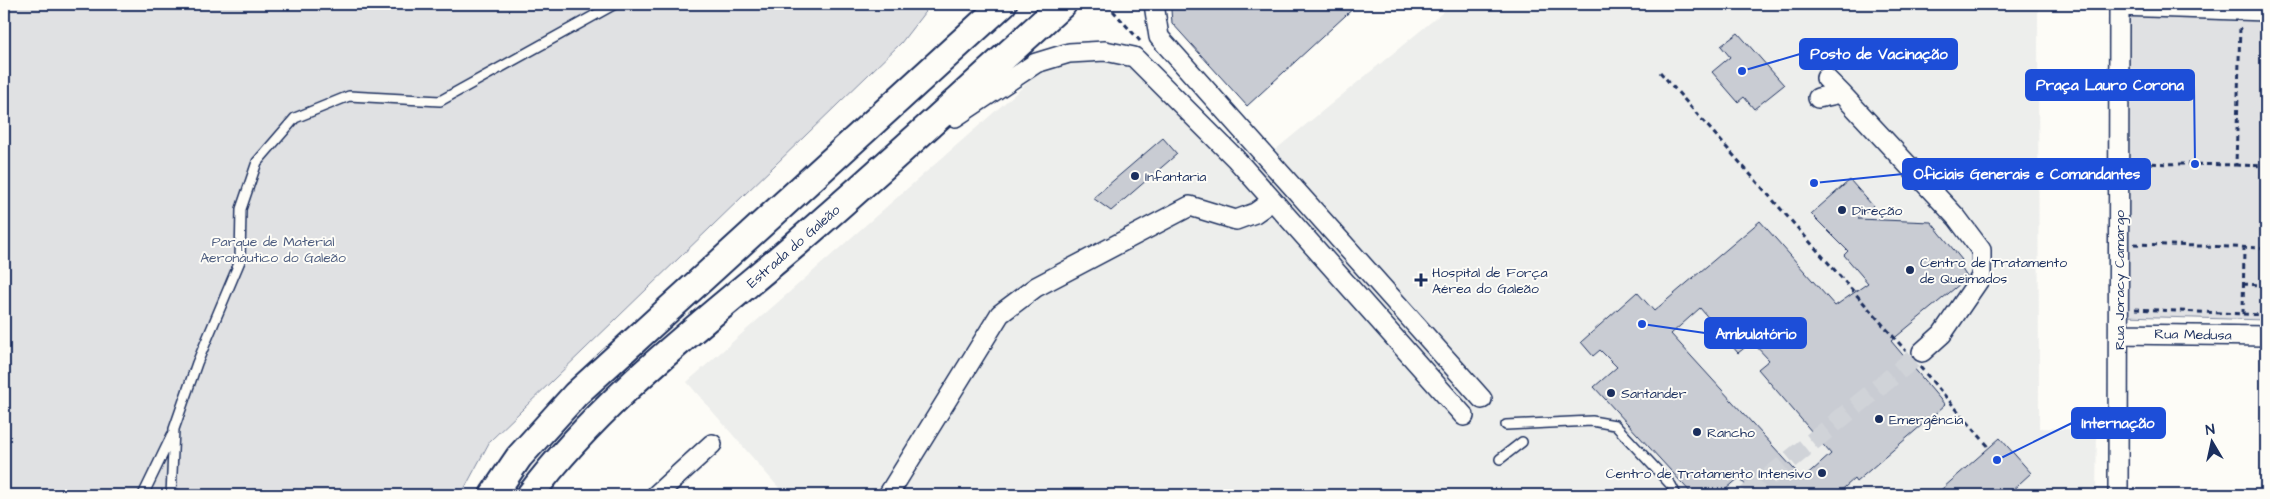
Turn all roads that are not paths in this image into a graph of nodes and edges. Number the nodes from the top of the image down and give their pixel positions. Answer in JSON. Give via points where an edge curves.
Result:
{"nodes":[{"id":1,"x":615,"y":4,"type":"edge"},
{"id":2,"x":1003,"y":4,"type":"edge"},
{"id":3,"x":1063,"y":4,"type":"edge"},
{"id":4,"x":1154,"y":4,"type":"edge"},
{"id":5,"x":2119,"y":5,"type":"edge"},
{"id":6,"x":2266,"y":11,"type":"edge"},
{"id":7,"x":1826,"y":78,"type":"dead end"},
{"id":8,"x":1841,"y":93,"type":"junction"},
{"id":9,"x":1818,"y":98,"type":"dead end"},
{"id":10,"x":1272,"y":201,"type":"junction"},
{"id":11,"x":832,"y":213,"type":"junction"},
{"id":12,"x":2119,"y":334,"type":"junction"},
{"id":13,"x":2266,"y":336,"type":"edge"},
{"id":14,"x":1918,"y":359,"type":"tunnel mouth"},
{"id":15,"x":1482,"y":399,"type":"dead end"},
{"id":16,"x":1464,"y":416,"type":"dead end"},
{"id":17,"x":1506,"y":425,"type":"dead end"},
{"id":18,"x":174,"y":429,"type":"junction"},
{"id":19,"x":1522,"y":442,"type":"dead end"},
{"id":20,"x":712,"y":444,"type":"dead end"},
{"id":21,"x":1500,"y":458,"type":"dead end"},
{"id":22,"x":143,"y":495,"type":"edge"},
{"id":23,"x":171,"y":495,"type":"edge"},
{"id":24,"x":493,"y":495,"type":"edge"},
{"id":25,"x":530,"y":495,"type":"edge"},
{"id":26,"x":656,"y":495,"type":"edge"},
{"id":27,"x":888,"y":495,"type":"edge"},
{"id":28,"x":1676,"y":495,"type":"edge"},
{"id":29,"x":2118,"y":495,"type":"edge"}],
"edges":[{"from":1,"to":18,"type":"lane","via":[[440,101],[349,96],[295,118],[257,162],[241,209],[240,261],[197,363]]},
{"from":2,"to":24,"type":"main road","via":[[576,394],[519,457]]},
{"from":3,"to":11,"type":"main road","name":"Estrada do Galeão"},
{"from":4,"to":15,"type":"street","via":[[1159,37]]},
{"from":5,"to":6,"type":"street"},
{"from":5,"to":12,"type":"street","name":"Rua Joracy Camargo"},
{"from":7,"to":8,"type":"street"},
{"from":8,"to":9,"type":"street"},
{"from":8,"to":14,"type":"street","via":[[1958,218],[1981,250],[1980,277],[1942,334]]},
{"from":10,"to":11,"type":"street","via":[[1235,158],[1134,57],[1105,51],[1069,53],[1036,63],[967,107]]},
{"from":10,"to":16,"type":"street"},
{"from":10,"to":27,"type":"street","via":[[1255,213],[1236,220],[1190,206],[1036,288],[1000,314]]},
{"from":11,"to":25,"type":"main road","name":"Estrada do Galeão","via":[[609,404],[570,445]]},
{"from":12,"to":13,"type":"street","name":"Rua Medusa"},
{"from":12,"to":29,"type":"street","name":"Rua Joracy Camargo"},
{"from":17,"to":28,"type":"lane","via":[[1592,421],[1615,426],[1671,485]]},
{"from":18,"to":22,"type":"lane"},
{"from":18,"to":23,"type":"lane"},
{"from":19,"to":21,"type":"lane"},
{"from":20,"to":26,"type":"street"}]}
